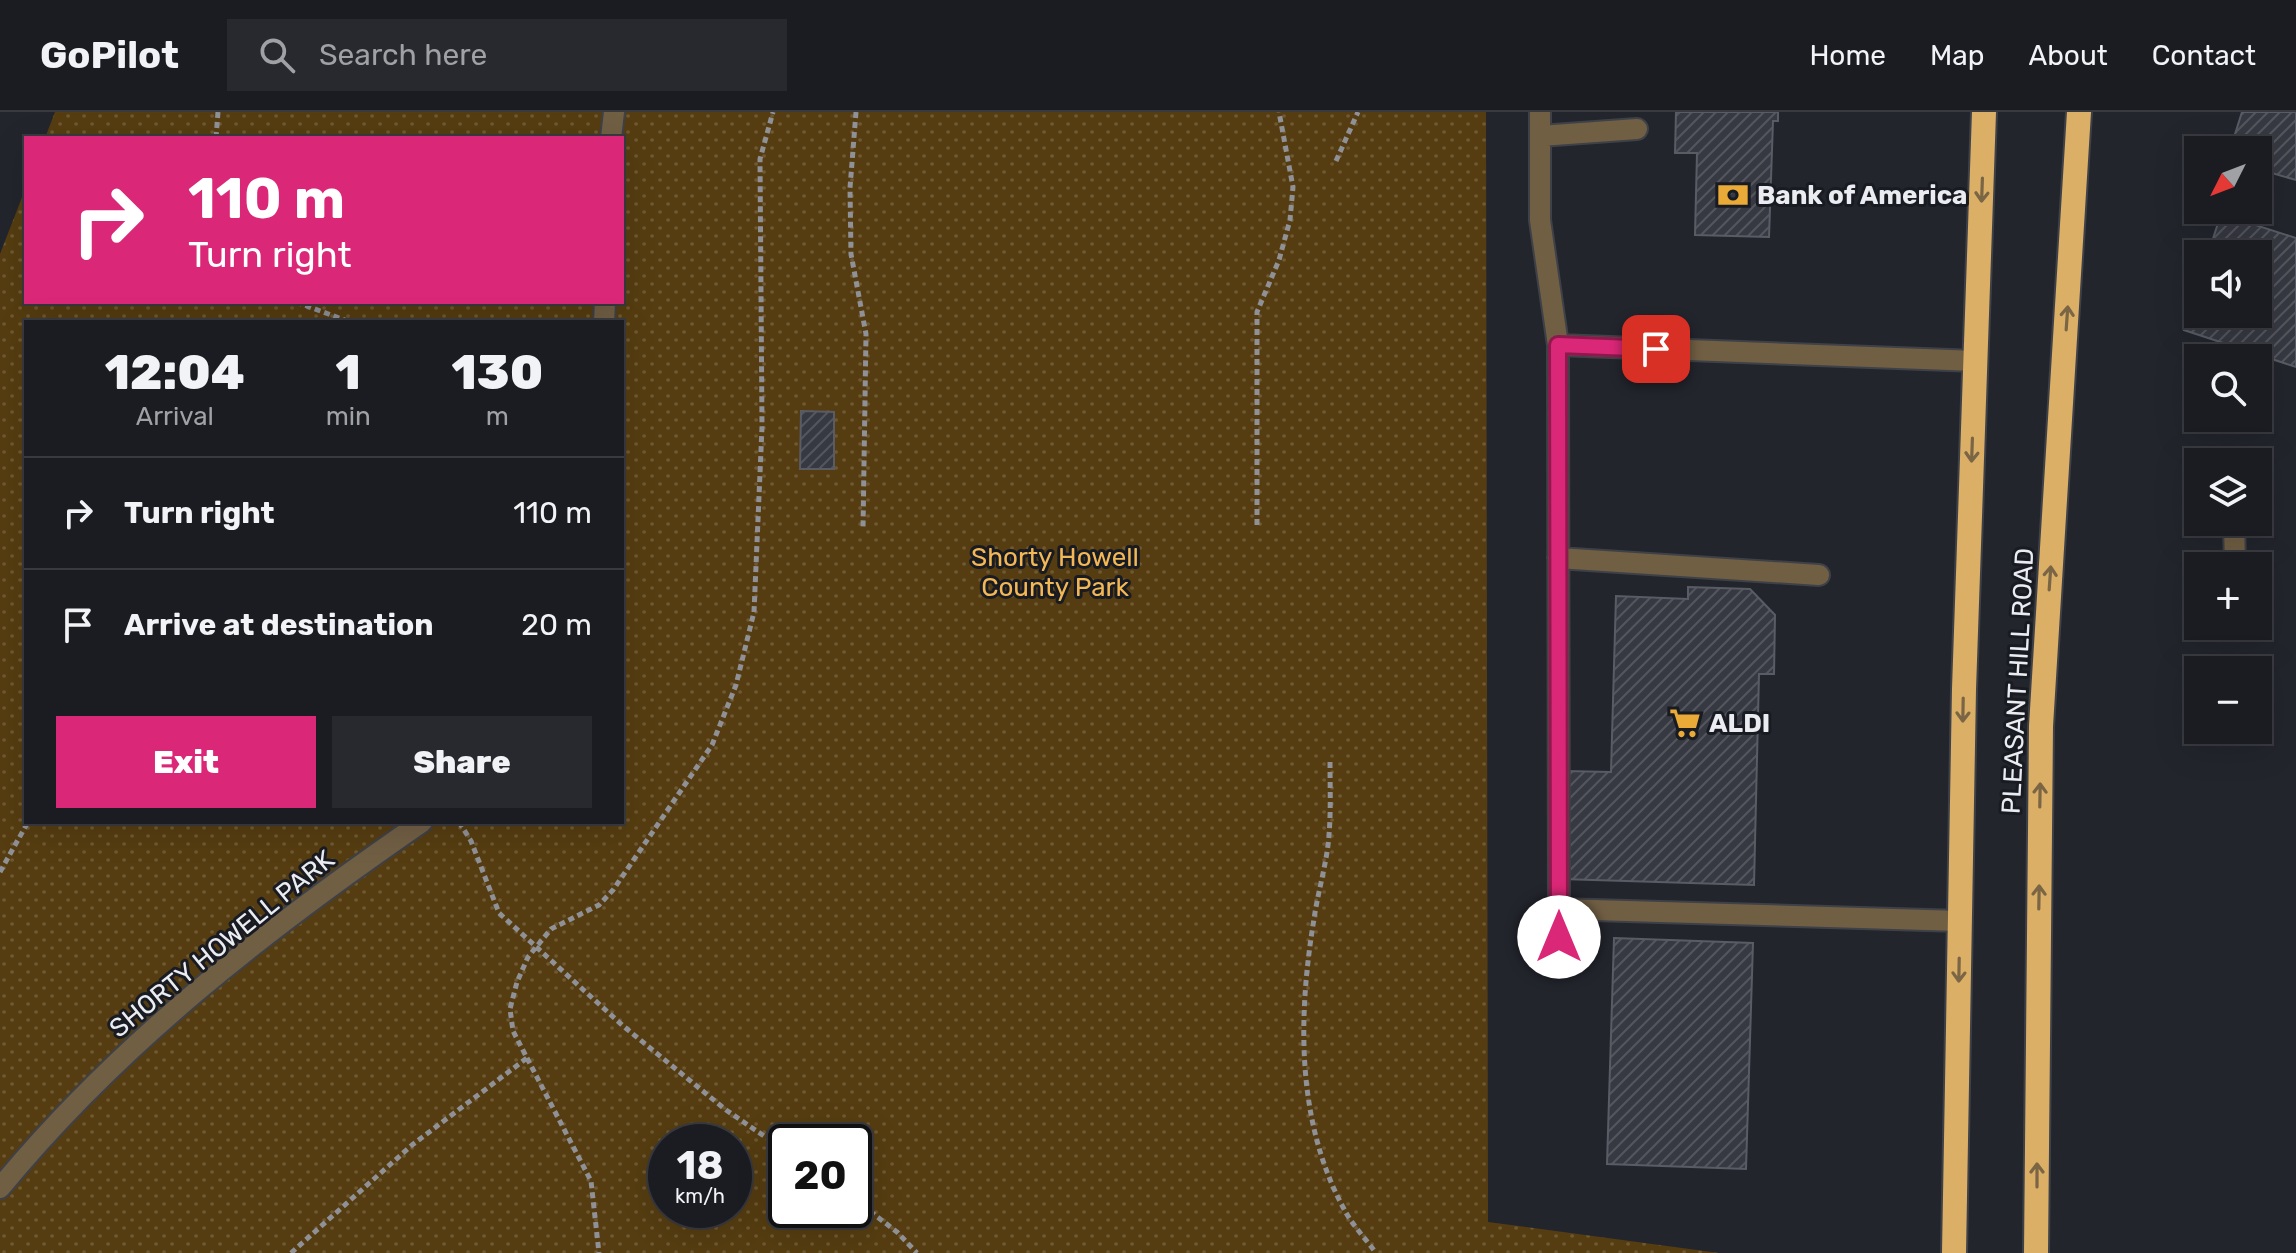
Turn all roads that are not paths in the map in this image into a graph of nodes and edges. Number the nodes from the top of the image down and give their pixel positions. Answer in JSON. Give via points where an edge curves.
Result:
{"nodes":[{"id":1,"x":614,"y":112,"type":"edge"},
{"id":2,"x":1540,"y":112,"type":"edge"},
{"id":3,"x":1984,"y":112,"type":"edge"},
{"id":4,"x":2079,"y":112,"type":"edge"},
{"id":5,"x":1637,"y":129,"type":"dead end"},
{"id":6,"x":611,"y":136,"type":"edge"},
{"id":7,"x":1540,"y":136,"type":"junction"},
{"id":8,"x":1558,"y":345,"type":"junction"},
{"id":9,"x":1976,"y":361,"type":"junction"},
{"id":10,"x":1558,"y":558,"type":"junction"},
{"id":11,"x":1819,"y":575,"type":"dead end"},
{"id":12,"x":419,"y":824,"type":"edge"},
{"id":13,"x":1559,"y":909,"type":"junction"},
{"id":14,"x":1960,"y":921,"type":"junction"},
{"id":15,"x":1559,"y":937,"type":"dead end"},
{"id":16,"x":0,"y":1188,"type":"edge"},
{"id":17,"x":1954,"y":1253,"type":"edge"},
{"id":18,"x":2036,"y":1253,"type":"edge"}],
"edges":[{"from":1,"to":6,"type":"street"},
{"from":2,"to":7,"type":"street"},
{"from":3,"to":9,"type":"highway","name":"PLEASANT HILL ROAD","one_way":true},
{"from":18,"to":4,"type":"highway","name":"PLEASANT HILL ROAD","one_way":true,"via":[[2041,726]]},
{"from":5,"to":7,"type":"street"},
{"from":7,"to":8,"type":"street","via":[[1540,220]]},
{"from":8,"to":9,"type":"street"},
{"from":8,"to":10,"type":"street"},
{"from":9,"to":14,"type":"highway","name":"PLEASANT HILL ROAD","one_way":true},
{"from":10,"to":11,"type":"street"},
{"from":10,"to":13,"type":"street"},
{"from":12,"to":16,"type":"street","name":"SHORTY HOWELL PARK","via":[[305,905],[167,1015],[87,1092]]},
{"from":13,"to":14,"type":"street"},
{"from":13,"to":15,"type":"street"},
{"from":14,"to":17,"type":"highway","name":"PLEASANT HILL ROAD","one_way":true}]}
